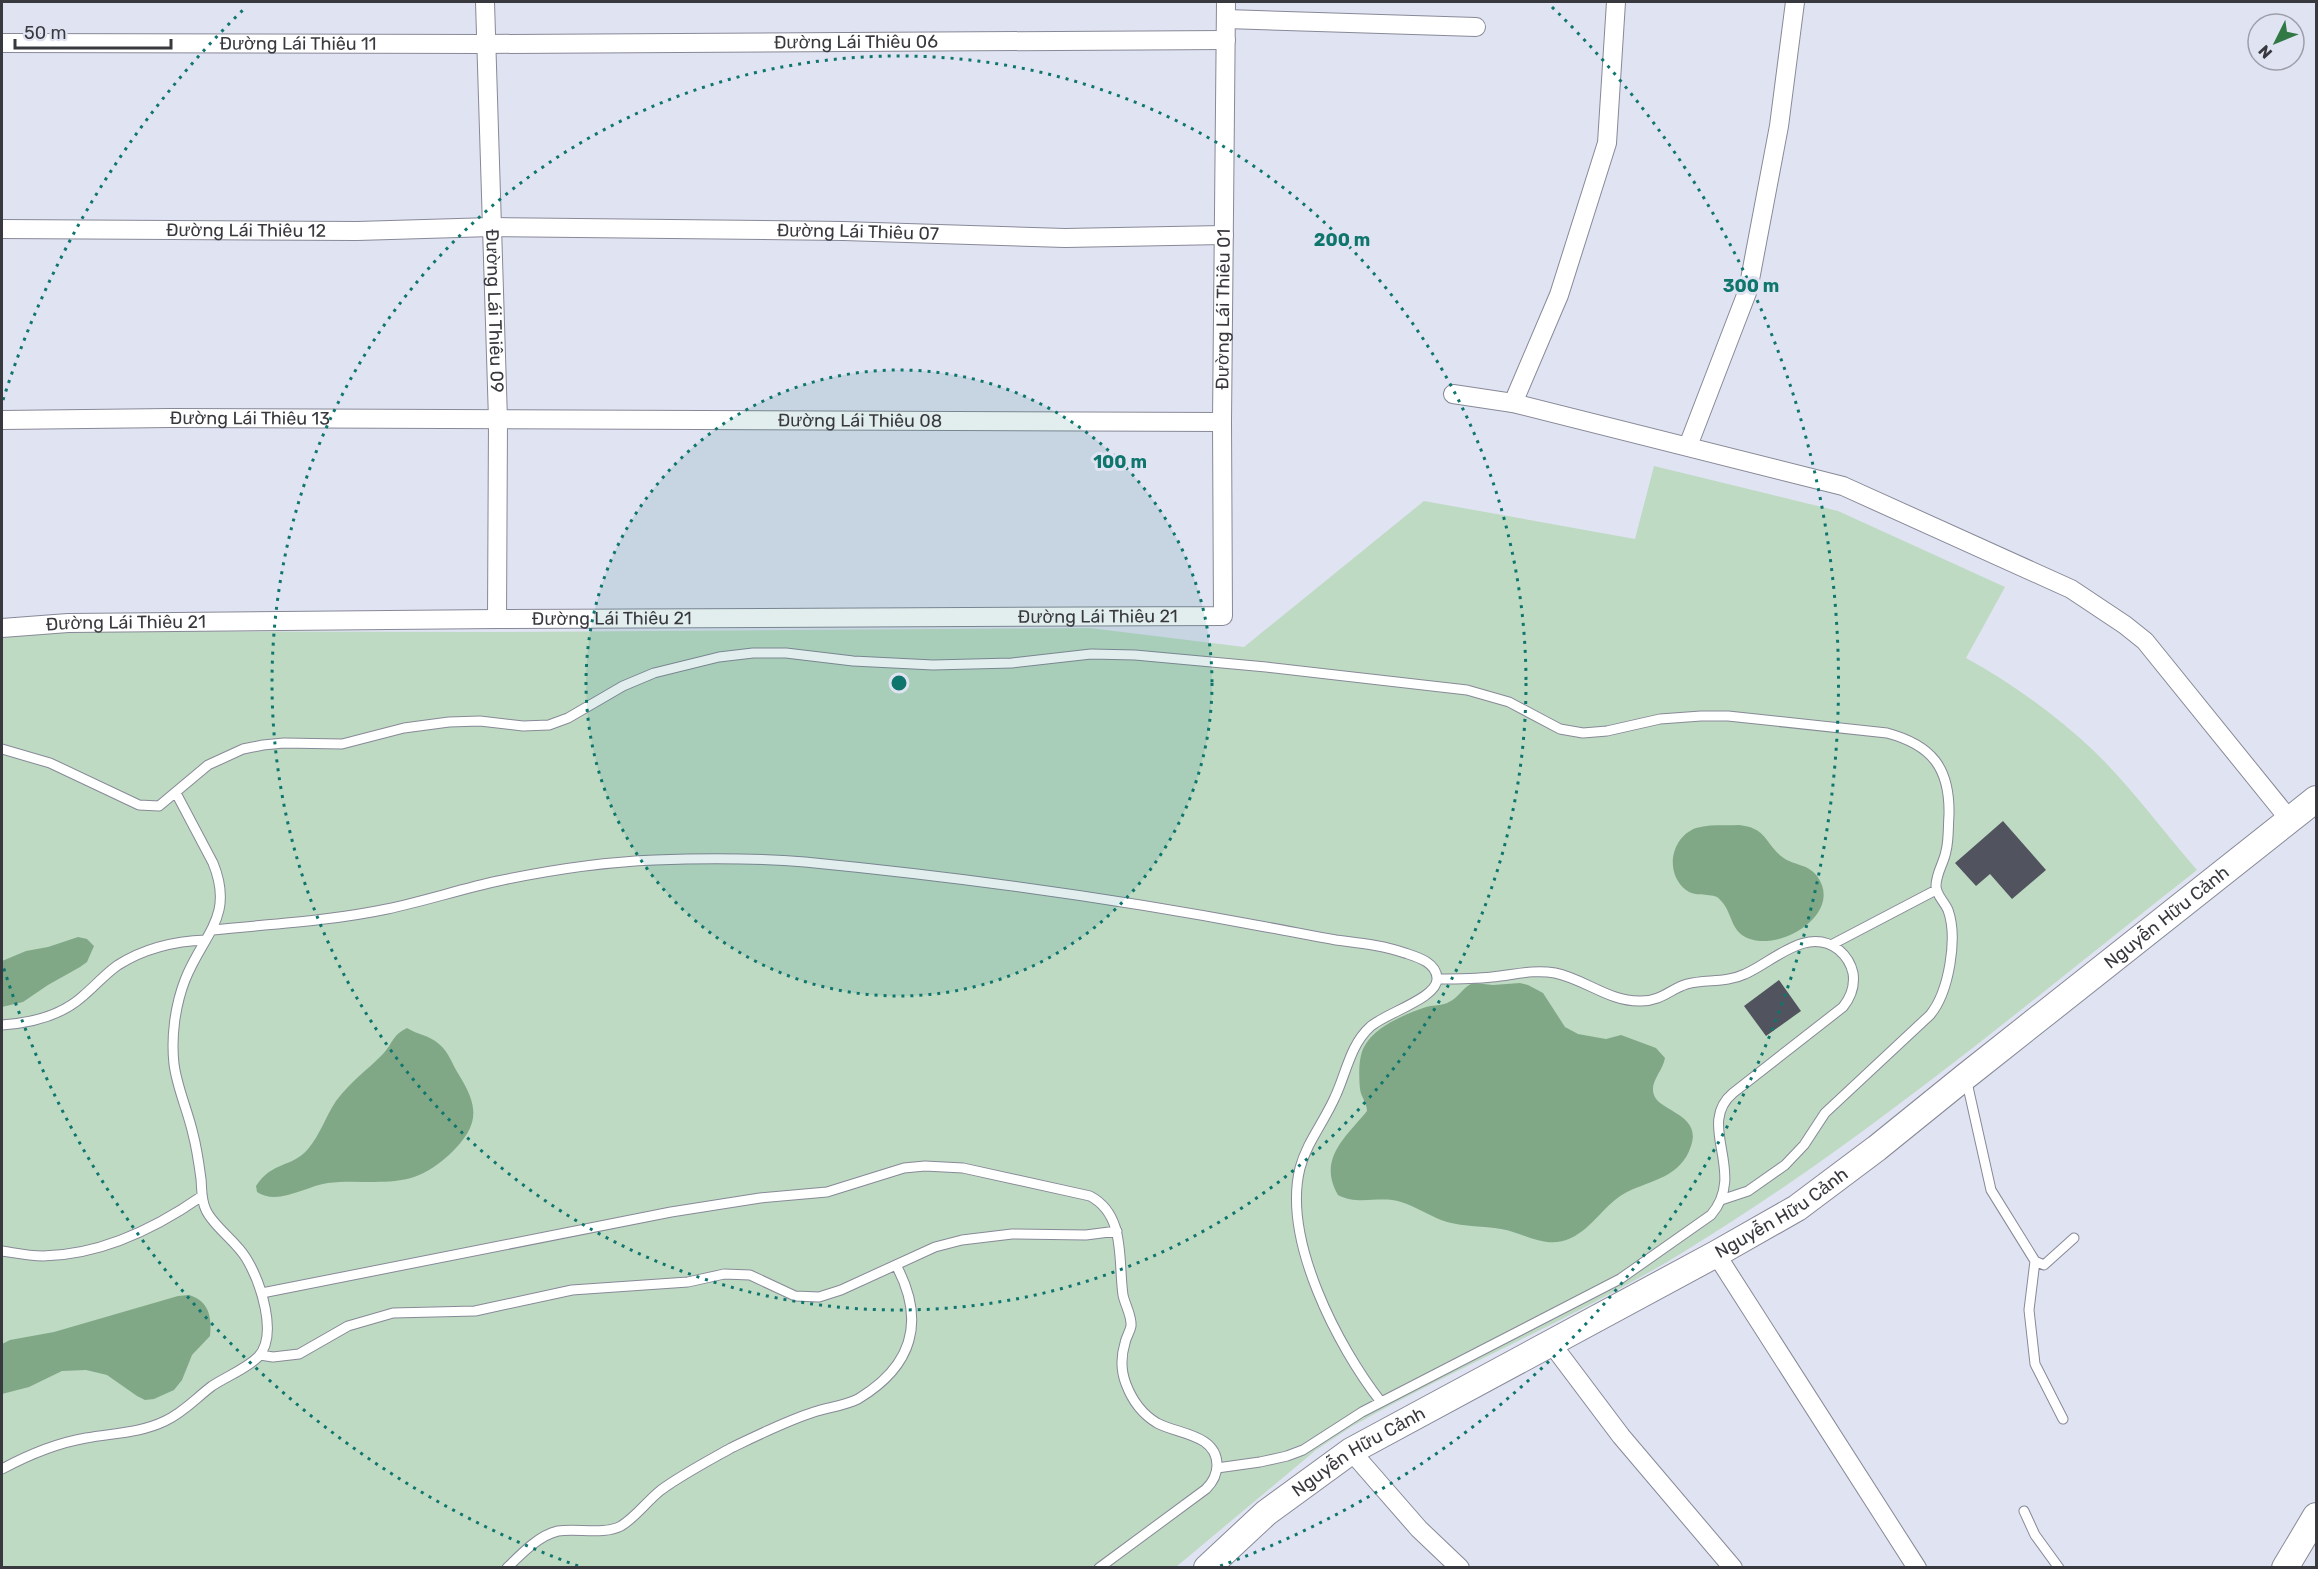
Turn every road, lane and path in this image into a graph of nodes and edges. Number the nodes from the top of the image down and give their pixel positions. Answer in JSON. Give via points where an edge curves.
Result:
{"nodes":[{"id":1,"x":485,"y":2,"type":"edge"},
{"id":2,"x":1616,"y":2,"type":"edge"},
{"id":3,"x":1795,"y":2,"type":"edge"},
{"id":4,"x":1226,"y":10,"type":"edge"},
{"id":5,"x":1476,"y":27,"type":"dead end"},
{"id":6,"x":1226,"y":40,"type":"junction"},
{"id":7,"x":2,"y":43,"type":"edge"},
{"id":8,"x":486,"y":45,"type":"junction"},
{"id":9,"x":492,"y":227,"type":"junction"},
{"id":10,"x":2,"y":229,"type":"edge"},
{"id":11,"x":1224,"y":235,"type":"junction"},
{"id":12,"x":1453,"y":394,"type":"dead end"},
{"id":13,"x":1513,"y":404,"type":"junction"},
{"id":14,"x":2,"y":420,"type":"edge"},
{"id":15,"x":498,"y":420,"type":"junction"},
{"id":16,"x":1222,"y":422,"type":"junction"},
{"id":17,"x":1689,"y":446,"type":"junction"},
{"id":18,"x":1223,"y":616,"type":"joint"},
{"id":19,"x":497,"y":619,"type":"junction"},
{"id":20,"x":2,"y":628,"type":"edge"},
{"id":21,"x":2,"y":749,"type":"edge"},
{"id":22,"x":176,"y":793,"type":"junction"},
{"id":23,"x":2316,"y":799,"type":"edge"},
{"id":24,"x":2289,"y":819,"type":"junction"},
{"id":25,"x":1936,"y":890,"type":"junction"},
{"id":26,"x":213,"y":930,"type":"junction"},
{"id":27,"x":206,"y":940,"type":"junction"},
{"id":28,"x":1831,"y":945,"type":"junction"},
{"id":29,"x":1438,"y":979,"type":"junction"},
{"id":30,"x":2,"y":1025,"type":"edge"},
{"id":31,"x":1965,"y":1076,"type":"junction"},
{"id":32,"x":202,"y":1196,"type":"junction"},
{"id":33,"x":1721,"y":1200,"type":"junction"},
{"id":34,"x":1117,"y":1231,"type":"junction"},
{"id":35,"x":2074,"y":1238,"type":"dead end"},
{"id":36,"x":2,"y":1251,"type":"edge"},
{"id":37,"x":1716,"y":1254,"type":"junction"},
{"id":38,"x":2035,"y":1261,"type":"junction"},
{"id":39,"x":896,"y":1265,"type":"junction"},
{"id":40,"x":262,"y":1293,"type":"junction"},
{"id":41,"x":1551,"y":1343,"type":"junction"},
{"id":42,"x":260,"y":1355,"type":"junction"},
{"id":43,"x":1381,"y":1402,"type":"junction"},
{"id":44,"x":2063,"y":1419,"type":"dead end"},
{"id":45,"x":1351,"y":1451,"type":"junction"},
{"id":46,"x":1217,"y":1468,"type":"junction"},
{"id":47,"x":2,"y":1469,"type":"edge"},
{"id":48,"x":2024,"y":1511,"type":"dead end"},
{"id":49,"x":2316,"y":1516,"type":"edge"},
{"id":50,"x":507,"y":1568,"type":"edge"},
{"id":51,"x":1099,"y":1568,"type":"edge"},
{"id":52,"x":1207,"y":1568,"type":"edge"},
{"id":53,"x":1460,"y":1568,"type":"edge"},
{"id":54,"x":1733,"y":1568,"type":"edge"},
{"id":55,"x":1917,"y":1568,"type":"edge"},
{"id":56,"x":2059,"y":1568,"type":"edge"},
{"id":57,"x":2285,"y":1568,"type":"edge"}],
"edges":[{"from":1,"to":8,"type":"street","name":"Đường Lái Thiêu 09"},
{"from":2,"to":13,"type":"street","via":[[1607,143],[1559,295]]},
{"from":3,"to":17,"type":"street","via":[[1779,126],[1748,290]]},
{"from":4,"to":5,"type":"street"},
{"from":4,"to":6,"type":"street","name":"Đường Lái Thiêu 01"},
{"from":6,"to":8,"type":"street","name":"Đường Lái Thiêu 06"},
{"from":6,"to":11,"type":"street","name":"Đường Lái Thiêu 01"},
{"from":7,"to":8,"type":"street","name":"Đường Lái Thiêu 11"},
{"from":8,"to":9,"type":"street","name":"Đường Lái Thiêu 09"},
{"from":9,"to":10,"type":"street","name":"Đường Lái Thiêu 12","via":[[357,231]]},
{"from":9,"to":11,"type":"street","name":"Đường Lái Thiêu 07","via":[[1065,238]]},
{"from":9,"to":15,"type":"street","name":"Đường Lái Thiêu 09"},
{"from":11,"to":16,"type":"street","name":"Đường Lái Thiêu 01"},
{"from":12,"to":13,"type":"street"},
{"from":13,"to":17,"type":"street"},
{"from":14,"to":15,"type":"street","name":"Đường Lái Thiêu 13"},
{"from":15,"to":16,"type":"street","name":"Đường Lái Thiêu 08"},
{"from":15,"to":19,"type":"street","name":"Đường Lái Thiêu 09"},
{"from":16,"to":18,"type":"street","name":"Đường Lái Thiêu 01"},
{"from":17,"to":24,"type":"street","via":[[1843,486],[2071,589],[2145,642]]},
{"from":18,"to":19,"type":"street","name":"Đường Lái Thiêu 21"},
{"from":19,"to":20,"type":"street","name":"Đường Lái Thiêu 21","via":[[68,623]]},
{"from":21,"to":22,"type":"lane","via":[[50,763],[147,807],[159,806]]},
{"from":22,"to":25,"type":"lane","via":[[208,765],[243,749],[284,743],[342,744],[404,728],[449,722],[549,725],[644,678],[719,657],[786,652],[853,661],[943,665],[1126,654],[1467,690],[1509,702],[1560,729],[1583,734],[1660,719],[1728,716],[1896,736],[1931,756],[1946,779],[1948,837]]},
{"from":22,"to":26,"type":"lane","via":[[218,874],[221,899]]},
{"from":23,"to":24,"type":"street","name":"Nguyễn Hữu Cảnh"},
{"from":24,"to":31,"type":"street","name":"Nguyễn Hữu Cảnh"},
{"from":25,"to":28,"type":"lane"},
{"from":25,"to":33,"type":"lane","via":[[1947,909],[1951,934],[1946,983],[1938,1006],[1825,1113],[1785,1165],[1748,1191]]},
{"from":26,"to":27,"type":"lane"},
{"from":26,"to":29,"type":"lane","via":[[385,910],[499,881],[600,864],[753,859],[1049,892],[1380,946],[1424,960],[1434,968]]},
{"from":27,"to":30,"type":"lane","via":[[149,950],[118,966],[68,1007],[33,1021]]},
{"from":27,"to":32,"type":"lane","via":[[184,982],[173,1043]]},
{"from":28,"to":29,"type":"lane","via":[[1805,942],[1744,975],[1688,984],[1666,996],[1644,1001],[1617,999],[1549,972]]},
{"from":28,"to":33,"type":"lane","via":[[1843,954],[1852,972],[1848,1001],[1722,1104],[1717,1118],[1725,1168]]},
{"from":29,"to":43,"type":"lane","via":[[1429,995],[1379,1020],[1355,1046],[1334,1101],[1307,1146],[1296,1191],[1299,1225],[1325,1310],[1349,1358]]},
{"from":31,"to":37,"type":"street","name":"Nguyễn Hữu Cảnh","via":[[1832,1183]]},
{"from":31,"to":38,"type":"lane","via":[[1991,1190]]},
{"from":32,"to":36,"type":"lane","via":[[157,1225],[107,1244],[44,1256]]},
{"from":32,"to":40,"type":"lane","via":[[209,1216],[247,1259]]},
{"from":33,"to":43,"type":"lane","via":[[1710,1215],[1620,1279]]},
{"from":34,"to":39,"type":"lane","via":[[980,1237],[935,1247]]},
{"from":34,"to":40,"type":"lane","via":[[1110,1212],[1090,1196],[963,1168],[925,1166],[884,1173],[827,1192],[671,1212]]},
{"from":34,"to":46,"type":"lane","via":[[1123,1290],[1131,1322],[1122,1356],[1129,1392],[1156,1422],[1207,1444],[1214,1451]]},
{"from":35,"to":38,"type":"lane","via":[[2044,1265]]},
{"from":37,"to":41,"type":"street","name":"Nguyễn Hữu Cảnh"},
{"from":37,"to":55,"type":"street"},
{"from":38,"to":44,"type":"lane","via":[[2029,1310],[2035,1364]]},
{"from":39,"to":42,"type":"lane","via":[[819,1297],[795,1296],[750,1275],[724,1274],[688,1282],[572,1290],[475,1311],[393,1313],[348,1326],[298,1354],[273,1358]]},
{"from":39,"to":50,"type":"lane","via":[[911,1300],[913,1326],[894,1368],[873,1388],[845,1405],[789,1422],[702,1464],[661,1491],[619,1527],[552,1533]]},
{"from":40,"to":42,"type":"lane","via":[[267,1327]]},
{"from":41,"to":45,"type":"street","name":"Nguyễn Hữu Cảnh"},
{"from":41,"to":54,"type":"street","via":[[1621,1436]]},
{"from":42,"to":47,"type":"lane","via":[[186,1409],[157,1425],[68,1442]]},
{"from":43,"to":46,"type":"lane","via":[[1303,1450]]},
{"from":45,"to":52,"type":"street","name":"Nguyễn Hữu Cảnh","via":[[1266,1513]]},
{"from":45,"to":53,"type":"street","via":[[1419,1529]]},
{"from":46,"to":51,"type":"lane","via":[[1206,1489]]},
{"from":48,"to":56,"type":"lane","via":[[2035,1535]]},
{"from":49,"to":57,"type":"street"}]}
